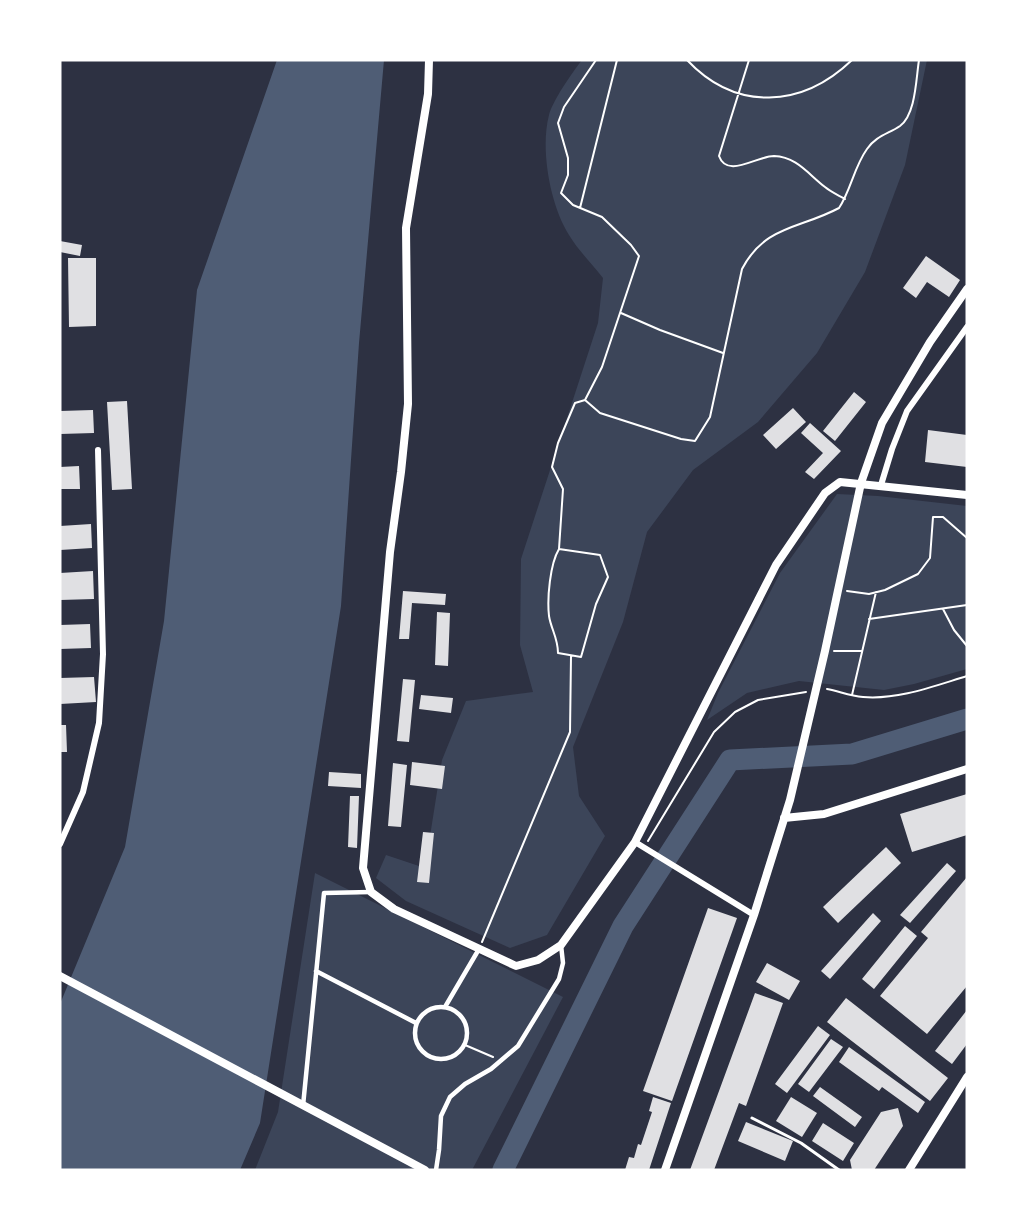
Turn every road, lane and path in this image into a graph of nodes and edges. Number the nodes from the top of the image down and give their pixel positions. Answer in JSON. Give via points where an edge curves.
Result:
{"nodes":[{"id":1,"x":429,"y":60,"type":"edge"},
{"id":2,"x":596,"y":60,"type":"edge"},
{"id":3,"x":617,"y":60,"type":"edge"},
{"id":4,"x":687,"y":60,"type":"edge"},
{"id":5,"x":749,"y":60,"type":"edge"},
{"id":6,"x":852,"y":60,"type":"edge"},
{"id":7,"x":919,"y":60,"type":"edge"},
{"id":8,"x":739,"y":94,"type":"junction"},
{"id":9,"x":845,"y":199,"type":"junction"},
{"id":10,"x":580,"y":208,"type":"junction"},
{"id":11,"x":967,"y":290,"type":"edge"},
{"id":12,"x":621,"y":313,"type":"junction"},
{"id":13,"x":967,"y":327,"type":"edge"},
{"id":14,"x":723,"y":353,"type":"junction"},
{"id":15,"x":585,"y":400,"type":"junction"},
{"id":16,"x":98,"y":450,"type":"dead end"},
{"id":17,"x":861,"y":483,"type":"junction"},
{"id":18,"x":881,"y":485,"type":"junction"},
{"id":19,"x":967,"y":495,"type":"edge"},
{"id":20,"x":967,"y":537,"type":"edge"},
{"id":21,"x":559,"y":549,"type":"junction"},
{"id":22,"x":838,"y":590,"type":"junction"},
{"id":23,"x":876,"y":592,"type":"junction"},
{"id":24,"x":967,"y":605,"type":"edge"},
{"id":25,"x":943,"y":609,"type":"junction"},
{"id":26,"x":869,"y":619,"type":"junction"},
{"id":27,"x":967,"y":646,"type":"edge"},
{"id":28,"x":825,"y":651,"type":"junction"},
{"id":29,"x":862,"y":651,"type":"junction"},
{"id":30,"x":570,"y":656,"type":"junction"},
{"id":31,"x":967,"y":676,"type":"edge"},
{"id":32,"x":816,"y":693,"type":"junction"},
{"id":33,"x":851,"y":696,"type":"junction"},
{"id":34,"x":967,"y":769,"type":"edge"},
{"id":35,"x":784,"y":818,"type":"junction"},
{"id":36,"x":634,"y":842,"type":"junction"},
{"id":37,"x":60,"y":844,"type":"edge"},
{"id":38,"x":646,"y":849,"type":"junction"},
{"id":39,"x":371,"y":892,"type":"junction"},
{"id":40,"x":754,"y":915,"type":"junction"},
{"id":41,"x":561,"y":945,"type":"junction"},
{"id":42,"x":479,"y":949,"type":"junction"},
{"id":43,"x":316,"y":971,"type":"junction"},
{"id":44,"x":60,"y":976,"type":"edge"},
{"id":45,"x":445,"y":1007,"type":"junction"},
{"id":46,"x":417,"y":1023,"type":"junction"},
{"id":47,"x":465,"y":1045,"type":"junction"},
{"id":48,"x":502,"y":1060,"type":"junction"},
{"id":49,"x":967,"y":1077,"type":"edge"},
{"id":50,"x":303,"y":1106,"type":"junction"},
{"id":51,"x":752,"y":1118,"type":"dead end"},
{"id":52,"x":425,"y":1170,"type":"edge"},
{"id":53,"x":436,"y":1170,"type":"edge"},
{"id":54,"x":665,"y":1170,"type":"edge"},
{"id":55,"x":839,"y":1170,"type":"edge"},
{"id":56,"x":909,"y":1170,"type":"edge"}],
"edges":[{"from":1,"to":39,"type":"street","via":[[428,94],[406,228],[408,404],[390,552],[363,868]]},
{"from":2,"to":10,"type":"path","via":[[564,107],[558,123],[568,158],[568,175],[561,193]]},
{"from":3,"to":10,"type":"path"},
{"from":4,"to":8,"type":"path","via":[[706,77]]},
{"from":5,"to":8,"type":"path"},
{"from":6,"to":8,"type":"path","via":[[831,78],[806,90],[766,98]]},
{"from":7,"to":9,"type":"path","via":[[909,115],[903,124],[879,136],[868,147]]},
{"from":8,"to":9,"type":"path","via":[[719,156],[723,163],[734,167],[764,157],[788,159]]},
{"from":9,"to":14,"type":"path","via":[[839,208],[776,233],[753,251],[742,269]]},
{"from":10,"to":12,"type":"path","via":[[602,217],[639,256]]},
{"from":11,"to":17,"type":"main road","via":[[930,342],[882,423]]},
{"from":12,"to":14,"type":"path"},
{"from":12,"to":15,"type":"path","via":[[602,367]]},
{"from":13,"to":18,"type":"street","via":[[907,411]]},
{"from":14,"to":15,"type":"path","via":[[710,417],[695,441],[600,413]]},
{"from":15,"to":21,"type":"path","via":[[575,403],[552,467],[563,489]]},
{"from":16,"to":37,"type":"street","via":[[104,654],[99,723],[83,792]]},
{"from":17,"to":18,"type":"street"},
{"from":17,"to":22,"type":"main road"},
{"from":17,"to":36,"type":"street","via":[[840,482],[825,493],[776,565]]},
{"from":18,"to":19,"type":"street"},
{"from":20,"to":23,"type":"path","via":[[943,517],[933,518],[930,558],[918,574]]},
{"from":21,"to":30,"type":"path","via":[[554,558],[549,616],[558,640],[558,653]]},
{"from":21,"to":30,"type":"path","via":[[600,555],[608,578],[596,604],[584,651],[581,657]]},
{"from":22,"to":23,"type":"path"},
{"from":22,"to":28,"type":"main road"},
{"from":23,"to":26,"type":"path"},
{"from":24,"to":25,"type":"path"},
{"from":25,"to":26,"type":"path"},
{"from":25,"to":27,"type":"path"},
{"from":26,"to":29,"type":"path"},
{"from":28,"to":29,"type":"path"},
{"from":28,"to":32,"type":"main road"},
{"from":29,"to":33,"type":"path"},
{"from":30,"to":42,"type":"path","via":[[570,732]]},
{"from":31,"to":33,"type":"path","via":[[900,694]]},
{"from":32,"to":33,"type":"path","via":[[829,689]]},
{"from":32,"to":35,"type":"main road"},
{"from":32,"to":38,"type":"path","via":[[758,700],[735,712],[714,732]]},
{"from":34,"to":35,"type":"main road","via":[[824,814]]},
{"from":35,"to":40,"type":"main road"},
{"from":36,"to":38,"type":"street"},
{"from":36,"to":41,"type":"street"},
{"from":38,"to":40,"type":"street"},
{"from":39,"to":42,"type":"street","via":[[394,909]]},
{"from":39,"to":43,"type":"street","via":[[324,893]]},
{"from":40,"to":54,"type":"main road"},
{"from":41,"to":42,"type":"street","via":[[538,960],[516,966]]},
{"from":41,"to":48,"type":"street","via":[[563,963],[559,979],[518,1046]]},
{"from":42,"to":45,"type":"street"},
{"from":43,"to":46,"type":"street"},
{"from":43,"to":50,"type":"street"},
{"from":44,"to":50,"type":"main road"},
{"from":45,"to":46,"type":"street","via":[[429,1010]]},
{"from":45,"to":47,"type":"street","via":[[465,1022]]},
{"from":46,"to":47,"type":"street","via":[[415,1041],[419,1049],[434,1059],[443,1060],[459,1053]]},
{"from":47,"to":48,"type":"path"},
{"from":48,"to":53,"type":"street","via":[[450,1097],[441,1116]]},
{"from":49,"to":56,"type":"street"},
{"from":50,"to":52,"type":"main road"},
{"from":51,"to":55,"type":"lane","via":[[801,1143]]}]}
